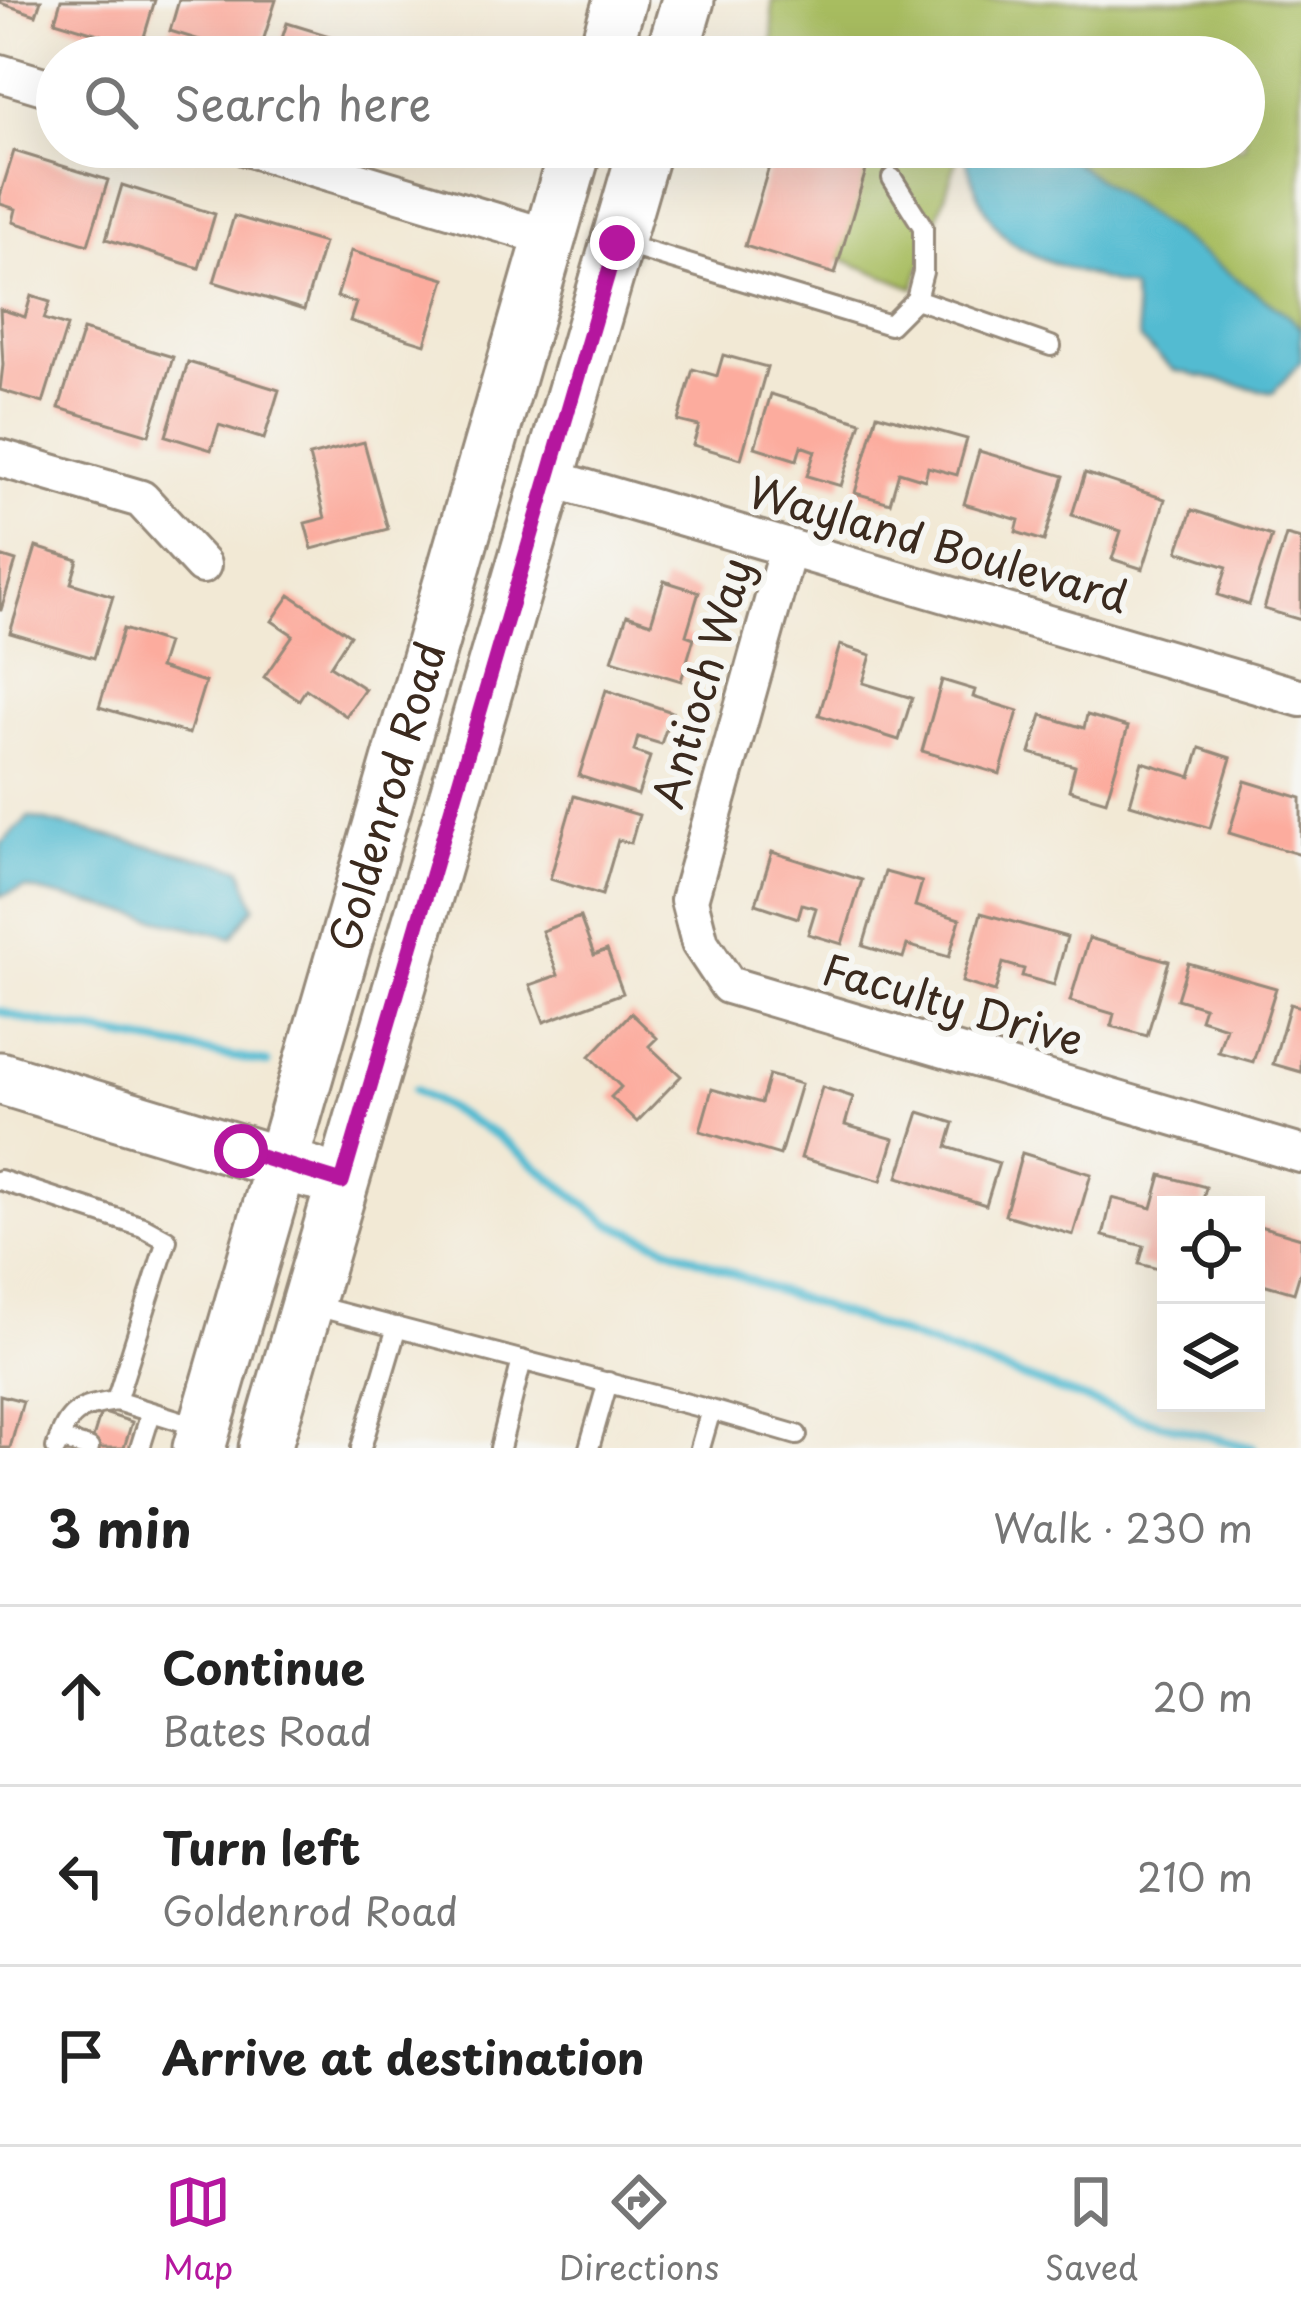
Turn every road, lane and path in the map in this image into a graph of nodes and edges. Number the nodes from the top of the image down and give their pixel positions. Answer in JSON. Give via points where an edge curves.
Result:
{"nodes":[{"id":1,"x":620,"y":0,"type":"edge"},
{"id":2,"x":688,"y":0,"type":"edge"},
{"id":3,"x":609,"y":36,"type":"edge"},
{"id":4,"x":677,"y":36,"type":"edge"},
{"id":5,"x":0,"y":73,"type":"edge"},
{"id":6,"x":36,"y":84,"type":"edge"},
{"id":7,"x":316,"y":168,"type":"edge"},
{"id":8,"x":571,"y":168,"type":"edge"},
{"id":9,"x":598,"y":168,"type":"edge"},
{"id":10,"x":639,"y":168,"type":"edge"},
{"id":11,"x":892,"y":178,"type":"dead end"},
{"id":12,"x":550,"y":238,"type":"junction"},
{"id":13,"x":617,"y":243,"type":"junction"},
{"id":14,"x":916,"y":299,"type":"junction"},
{"id":15,"x":1051,"y":346,"type":"dead end"},
{"id":16,"x":0,"y":458,"type":"edge"},
{"id":17,"x":550,"y":478,"type":"junction"},
{"id":18,"x":788,"y":548,"type":"junction"},
{"id":19,"x":202,"y":565,"type":"dead end"},
{"id":20,"x":1301,"y":698,"type":"edge"},
{"id":21,"x":704,"y":843,"type":"joint"},
{"id":22,"x":0,"y":1078,"type":"edge"},
{"id":23,"x":1301,"y":1154,"type":"edge"},
{"id":24,"x":282,"y":1163,"type":"junction"},
{"id":25,"x":0,"y":1180,"type":"edge"},
{"id":26,"x":342,"y":1182,"type":"junction"},
{"id":27,"x":307,"y":1304,"type":"junction"},
{"id":28,"x":397,"y":1327,"type":"junction"},
{"id":29,"x":522,"y":1360,"type":"junction"},
{"id":30,"x":608,"y":1382,"type":"junction"},
{"id":31,"x":116,"y":1401,"type":"junction"},
{"id":32,"x":711,"y":1410,"type":"junction"},
{"id":33,"x":151,"y":1413,"type":"junction"},
{"id":34,"x":797,"y":1434,"type":"edge"},
{"id":35,"x":202,"y":1438,"type":"edge"},
{"id":36,"x":58,"y":1444,"type":"edge"},
{"id":37,"x":88,"y":1448,"type":"edge"},
{"id":38,"x":140,"y":1448,"type":"edge"},
{"id":39,"x":265,"y":1448,"type":"edge"},
{"id":40,"x":361,"y":1448,"type":"edge"},
{"id":41,"x":500,"y":1448,"type":"edge"},
{"id":42,"x":590,"y":1448,"type":"edge"},
{"id":43,"x":700,"y":1448,"type":"edge"}],
"edges":[{"from":1,"to":3,"type":"main road"},
{"from":2,"to":4,"type":"main road"},
{"from":5,"to":6,"type":"street"},
{"from":7,"to":12,"type":"street"},
{"from":8,"to":12,"type":"main road","name":"Goldenrod Road"},
{"from":9,"to":17,"type":"main road","via":[[601,189],[533,414]]},
{"from":10,"to":13,"type":"main road","name":"Goldenrod Road"},
{"from":11,"to":14,"type":"lane","via":[[923,227]]},
{"from":12,"to":24,"type":"main road","name":"Goldenrod Road"},
{"from":13,"to":14,"type":"lane","via":[[890,325]]},
{"from":13,"to":17,"type":"main road","name":"Goldenrod Road"},
{"from":14,"to":15,"type":"lane"},
{"from":16,"to":19,"type":"street","via":[[140,500]]},
{"from":17,"to":18,"type":"street","name":"Wayland Boulevard"},
{"from":17,"to":26,"type":"main road","name":"Goldenrod Road"},
{"from":18,"to":20,"type":"street","name":"Wayland Boulevard"},
{"from":18,"to":21,"type":"street","name":"Antioch Way"},
{"from":21,"to":23,"type":"street","name":"Faculty Drive","via":[[688,899],[700,944],[728,985]]},
{"from":22,"to":24,"type":"main road"},
{"from":24,"to":26,"type":"main road"},
{"from":24,"to":35,"type":"main road","name":"Goldenrod Road"},
{"from":25,"to":31,"type":"lane","via":[[167,1240]]},
{"from":26,"to":27,"type":"main road","name":"Goldenrod Road"},
{"from":27,"to":28,"type":"lane"},
{"from":27,"to":39,"type":"main road","name":"Goldenrod Road"},
{"from":28,"to":29,"type":"lane"},
{"from":28,"to":40,"type":"lane"},
{"from":29,"to":30,"type":"lane"},
{"from":29,"to":41,"type":"lane"},
{"from":30,"to":32,"type":"lane"},
{"from":30,"to":42,"type":"lane"},
{"from":31,"to":33,"type":"lane"},
{"from":31,"to":36,"type":"lane","via":[[84,1406],[64,1423]]},
{"from":32,"to":34,"type":"lane"},
{"from":32,"to":43,"type":"lane"},
{"from":33,"to":35,"type":"lane"},
{"from":33,"to":38,"type":"lane"},
{"from":36,"to":37,"type":"lane"}]}
